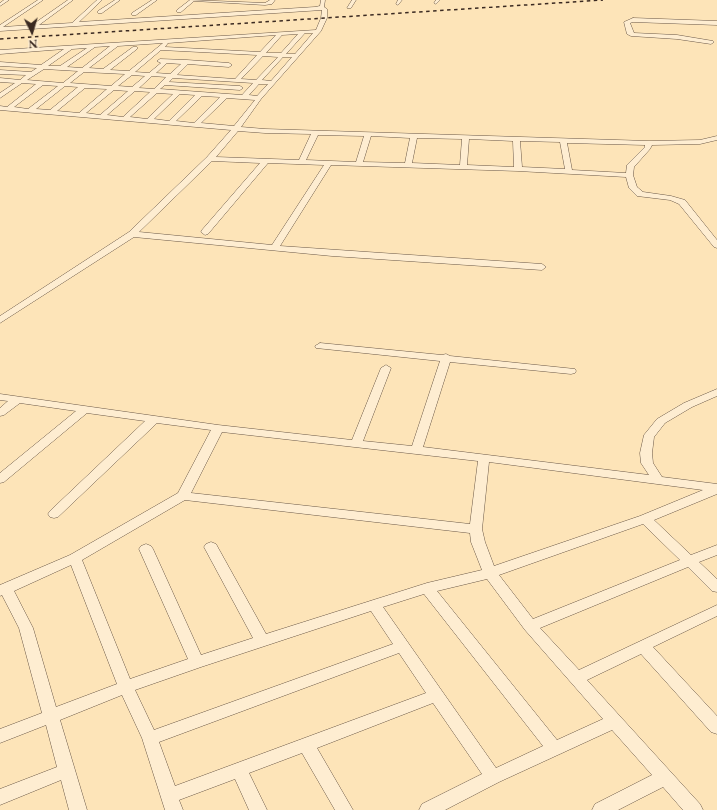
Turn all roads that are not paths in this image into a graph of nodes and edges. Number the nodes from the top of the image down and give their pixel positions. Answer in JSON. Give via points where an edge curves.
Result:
{"nodes":[{"id":1,"x":7,"y":0,"type":"edge"},
{"id":2,"x":41,"y":0,"type":"edge"},
{"id":3,"x":71,"y":0,"type":"edge"},
{"id":4,"x":100,"y":0,"type":"edge"},
{"id":5,"x":118,"y":0,"type":"edge"},
{"id":6,"x":154,"y":0,"type":"edge"},
{"id":7,"x":194,"y":0,"type":"edge"},
{"id":8,"x":273,"y":0,"type":"edge"},
{"id":9,"x":354,"y":0,"type":"edge"},
{"id":10,"x":230,"y":1,"type":"edge"},
{"id":11,"x":0,"y":4,"type":"edge"},
{"id":12,"x":322,"y":5,"type":"edge"},
{"id":13,"x":349,"y":7,"type":"dead end"},
{"id":14,"x":220,"y":10,"type":"dead end"},
{"id":15,"x":179,"y":11,"type":"dead end"},
{"id":16,"x":100,"y":12,"type":"dead end"},
{"id":17,"x":134,"y":14,"type":"dead end"},
{"id":18,"x":663,"y":21,"type":"junction"},
{"id":19,"x":700,"y":23,"type":"junction"},
{"id":20,"x":717,"y":23,"type":"edge"},
{"id":21,"x":74,"y":24,"type":"junction"},
{"id":22,"x":33,"y":27,"type":"junction"},
{"id":23,"x":628,"y":27,"type":"junction"},
{"id":24,"x":0,"y":28,"type":"edge"},
{"id":25,"x":636,"y":28,"type":"dead end"},
{"id":26,"x":318,"y":31,"type":"junction"},
{"id":27,"x":303,"y":32,"type":"junction"},
{"id":28,"x":281,"y":33,"type":"junction"},
{"id":29,"x":258,"y":35,"type":"junction"},
{"id":30,"x":235,"y":36,"type":"junction"},
{"id":31,"x":669,"y":36,"type":"junction"},
{"id":32,"x":707,"y":36,"type":"junction"},
{"id":33,"x":215,"y":38,"type":"junction"},
{"id":34,"x":717,"y":38,"type":"edge"},
{"id":35,"x":168,"y":41,"type":"junction"},
{"id":36,"x":230,"y":41,"type":"dead end"},
{"id":37,"x":117,"y":44,"type":"junction"},
{"id":38,"x":94,"y":46,"type":"junction"},
{"id":39,"x":225,"y":46,"type":"dead end"},
{"id":40,"x":717,"y":46,"type":"edge"},
{"id":41,"x":71,"y":47,"type":"junction"},
{"id":42,"x":135,"y":48,"type":"dead end"},
{"id":43,"x":161,"y":48,"type":"junction"},
{"id":44,"x":245,"y":48,"type":"junction"},
{"id":45,"x":48,"y":49,"type":"junction"},
{"id":46,"x":22,"y":50,"type":"junction"},
{"id":47,"x":202,"y":50,"type":"junction"},
{"id":48,"x":220,"y":51,"type":"junction"},
{"id":49,"x":0,"y":52,"type":"edge"},
{"id":50,"x":154,"y":54,"type":"junction"},
{"id":51,"x":262,"y":54,"type":"junction"},
{"id":52,"x":283,"y":55,"type":"junction"},
{"id":53,"x":296,"y":56,"type":"junction"},
{"id":54,"x":35,"y":57,"type":"dead end"},
{"id":55,"x":235,"y":58,"type":"junction"},
{"id":56,"x":146,"y":60,"type":"junction"},
{"id":57,"x":29,"y":61,"type":"dead end"},
{"id":58,"x":166,"y":61,"type":"junction"},
{"id":59,"x":187,"y":62,"type":"junction"},
{"id":60,"x":0,"y":64,"type":"edge"},
{"id":61,"x":23,"y":66,"type":"junction"},
{"id":62,"x":44,"y":67,"type":"junction"},
{"id":63,"x":62,"y":68,"type":"junction"},
{"id":64,"x":84,"y":70,"type":"junction"},
{"id":65,"x":105,"y":71,"type":"junction"},
{"id":66,"x":0,"y":72,"type":"edge"},
{"id":67,"x":128,"y":73,"type":"junction"},
{"id":68,"x":31,"y":74,"type":"junction"},
{"id":69,"x":150,"y":74,"type":"junction"},
{"id":70,"x":172,"y":76,"type":"junction"},
{"id":71,"x":72,"y":78,"type":"junction"},
{"id":72,"x":0,"y":80,"type":"edge"},
{"id":73,"x":237,"y":80,"type":"junction"},
{"id":74,"x":118,"y":81,"type":"junction"},
{"id":75,"x":20,"y":82,"type":"junction"},
{"id":76,"x":258,"y":82,"type":"junction"},
{"id":77,"x":42,"y":83,"type":"junction"},
{"id":78,"x":164,"y":83,"type":"junction"},
{"id":79,"x":273,"y":83,"type":"junction"},
{"id":80,"x":62,"y":85,"type":"junction"},
{"id":81,"x":83,"y":86,"type":"junction"},
{"id":82,"x":110,"y":88,"type":"junction"},
{"id":83,"x":252,"y":89,"type":"junction"},
{"id":84,"x":132,"y":90,"type":"junction"},
{"id":85,"x":266,"y":90,"type":"junction"},
{"id":86,"x":155,"y":91,"type":"junction"},
{"id":87,"x":178,"y":93,"type":"junction"},
{"id":88,"x":200,"y":94,"type":"junction"},
{"id":89,"x":0,"y":96,"type":"edge"},
{"id":90,"x":225,"y":96,"type":"junction"},
{"id":91,"x":244,"y":97,"type":"junction"},
{"id":92,"x":259,"y":98,"type":"junction"},
{"id":93,"x":0,"y":108,"type":"edge"},
{"id":94,"x":8,"y":109,"type":"junction"},
{"id":95,"x":29,"y":111,"type":"junction"},
{"id":96,"x":51,"y":113,"type":"junction"},
{"id":97,"x":78,"y":116,"type":"junction"},
{"id":98,"x":101,"y":117,"type":"junction"},
{"id":99,"x":124,"y":119,"type":"junction"},
{"id":100,"x":148,"y":121,"type":"junction"},
{"id":101,"x":170,"y":123,"type":"junction"},
{"id":102,"x":195,"y":126,"type":"junction"},
{"id":103,"x":235,"y":130,"type":"junction"},
{"id":104,"x":315,"y":133,"type":"junction"},
{"id":105,"x":368,"y":135,"type":"junction"},
{"id":106,"x":414,"y":136,"type":"junction"},
{"id":107,"x":466,"y":137,"type":"junction"},
{"id":108,"x":516,"y":138,"type":"junction"},
{"id":109,"x":717,"y":138,"type":"edge"},
{"id":110,"x":563,"y":140,"type":"junction"},
{"id":111,"x":649,"y":143,"type":"junction"},
{"id":112,"x":210,"y":159,"type":"junction"},
{"id":113,"x":265,"y":162,"type":"junction"},
{"id":114,"x":301,"y":163,"type":"junction"},
{"id":115,"x":328,"y":164,"type":"junction"},
{"id":116,"x":358,"y":165,"type":"junction"},
{"id":117,"x":408,"y":166,"type":"junction"},
{"id":118,"x":463,"y":168,"type":"junction"},
{"id":119,"x":518,"y":169,"type":"junction"},
{"id":120,"x":569,"y":172,"type":"junction"},
{"id":121,"x":629,"y":175,"type":"junction"},
{"id":122,"x":205,"y":232,"type":"dead end"},
{"id":123,"x":132,"y":234,"type":"junction"},
{"id":124,"x":717,"y":245,"type":"edge"},
{"id":125,"x":276,"y":247,"type":"junction"},
{"id":126,"x":542,"y":267,"type":"dead end"},
{"id":127,"x":0,"y":320,"type":"edge"},
{"id":128,"x":320,"y":346,"type":"dead end"},
{"id":129,"x":446,"y":357,"type":"junction"},
{"id":130,"x":386,"y":368,"type":"dead end"},
{"id":131,"x":571,"y":371,"type":"dead end"},
{"id":132,"x":717,"y":392,"type":"edge"},
{"id":133,"x":0,"y":397,"type":"edge"},
{"id":134,"x":18,"y":399,"type":"junction"},
{"id":135,"x":85,"y":409,"type":"junction"},
{"id":136,"x":0,"y":413,"type":"edge"},
{"id":137,"x":154,"y":419,"type":"junction"},
{"id":138,"x":218,"y":428,"type":"junction"},
{"id":139,"x":356,"y":444,"type":"junction"},
{"id":140,"x":416,"y":451,"type":"junction"},
{"id":141,"x":484,"y":458,"type":"junction"},
{"id":142,"x":0,"y":479,"type":"edge"},
{"id":143,"x":658,"y":480,"type":"junction"},
{"id":144,"x":717,"y":488,"type":"edge"},
{"id":145,"x":183,"y":496,"type":"junction"},
{"id":146,"x":54,"y":514,"type":"dead end"},
{"id":147,"x":645,"y":519,"type":"junction"},
{"id":148,"x":476,"y":529,"type":"junction"},
{"id":149,"x":211,"y":548,"type":"dead end"},
{"id":150,"x":146,"y":549,"type":"dead end"},
{"id":151,"x":717,"y":550,"type":"edge"},
{"id":152,"x":75,"y":558,"type":"junction"},
{"id":153,"x":690,"y":562,"type":"junction"},
{"id":154,"x":490,"y":573,"type":"junction"},
{"id":155,"x":717,"y":587,"type":"edge"},
{"id":156,"x":427,"y":588,"type":"junction"},
{"id":157,"x":3,"y":590,"type":"edge"},
{"id":158,"x":374,"y":605,"type":"junction"},
{"id":159,"x":717,"y":610,"type":"edge"},
{"id":160,"x":530,"y":626,"type":"junction"},
{"id":161,"x":262,"y":641,"type":"junction"},
{"id":162,"x":403,"y":646,"type":"junction"},
{"id":163,"x":643,"y":646,"type":"junction"},
{"id":164,"x":197,"y":662,"type":"junction"},
{"id":165,"x":577,"y":678,"type":"junction"},
{"id":166,"x":126,"y":687,"type":"junction"},
{"id":167,"x":437,"y":695,"type":"junction"},
{"id":168,"x":50,"y":715,"type":"junction"},
{"id":169,"x":615,"y":721,"type":"junction"},
{"id":170,"x":717,"y":727,"type":"edge"},
{"id":171,"x":0,"y":736,"type":"edge"},
{"id":172,"x":150,"y":738,"type":"junction"},
{"id":173,"x":307,"y":746,"type":"junction"},
{"id":174,"x":555,"y":749,"type":"junction"},
{"id":175,"x":239,"y":770,"type":"junction"},
{"id":176,"x":66,"y":771,"type":"junction"},
{"id":177,"x":493,"y":777,"type":"junction"},
{"id":178,"x":665,"y":777,"type":"junction"},
{"id":179,"x":0,"y":797,"type":"edge"},
{"id":180,"x":172,"y":803,"type":"edge"},
{"id":181,"x":78,"y":810,"type":"edge"},
{"id":182,"x":258,"y":810,"type":"edge"},
{"id":183,"x":344,"y":810,"type":"edge"},
{"id":184,"x":428,"y":810,"type":"edge"},
{"id":185,"x":601,"y":810,"type":"edge"},
{"id":186,"x":694,"y":810,"type":"edge"}],
"edges":[{"from":1,"to":11,"type":"street"},
{"from":2,"to":24,"type":"street"},
{"from":3,"to":22,"type":"street"},
{"from":4,"to":21,"type":"street"},
{"from":5,"to":16,"type":"street"},
{"from":6,"to":17,"type":"street"},
{"from":7,"to":10,"type":"street"},
{"from":7,"to":15,"type":"street"},
{"from":8,"to":10,"type":"street","via":[[265,4]]},
{"from":9,"to":13,"type":"street"},
{"from":10,"to":14,"type":"street"},
{"from":12,"to":21,"type":"street"},
{"from":12,"to":26,"type":"street","via":[[325,10],[324,18]]},
{"from":18,"to":19,"type":"street"},
{"from":18,"to":23,"type":"street","via":[[631,20],[627,22]]},
{"from":18,"to":31,"type":"street"},
{"from":19,"to":20,"type":"street"},
{"from":19,"to":32,"type":"street"},
{"from":21,"to":22,"type":"street"},
{"from":22,"to":24,"type":"street"},
{"from":23,"to":25,"type":"street"},
{"from":23,"to":31,"type":"street","via":[[630,34],[633,35]]},
{"from":26,"to":27,"type":"street"},
{"from":26,"to":53,"type":"street"},
{"from":27,"to":28,"type":"street"},
{"from":27,"to":52,"type":"street"},
{"from":28,"to":29,"type":"street"},
{"from":28,"to":51,"type":"street"},
{"from":29,"to":30,"type":"street"},
{"from":29,"to":44,"type":"street"},
{"from":30,"to":33,"type":"street"},
{"from":30,"to":36,"type":"street"},
{"from":31,"to":32,"type":"street"},
{"from":32,"to":34,"type":"street"},
{"from":32,"to":40,"type":"street"},
{"from":33,"to":35,"type":"street"},
{"from":33,"to":47,"type":"street"},
{"from":35,"to":37,"type":"street"},
{"from":35,"to":43,"type":"street"},
{"from":37,"to":38,"type":"street"},
{"from":37,"to":64,"type":"street"},
{"from":38,"to":41,"type":"street"},
{"from":38,"to":63,"type":"street"},
{"from":39,"to":48,"type":"street"},
{"from":41,"to":45,"type":"street"},
{"from":41,"to":62,"type":"street"},
{"from":42,"to":65,"type":"street"},
{"from":43,"to":47,"type":"street"},
{"from":43,"to":50,"type":"street"},
{"from":44,"to":48,"type":"street"},
{"from":44,"to":51,"type":"street"},
{"from":44,"to":55,"type":"street"},
{"from":45,"to":46,"type":"street"},
{"from":45,"to":54,"type":"street"},
{"from":46,"to":49,"type":"street"},
{"from":46,"to":60,"type":"street"},
{"from":47,"to":48,"type":"street"},
{"from":50,"to":55,"type":"street"},
{"from":50,"to":56,"type":"street"},
{"from":51,"to":52,"type":"street"},
{"from":51,"to":73,"type":"street"},
{"from":52,"to":53,"type":"street"},
{"from":52,"to":76,"type":"street"},
{"from":53,"to":79,"type":"street"},
{"from":55,"to":59,"type":"street","via":[[227,67]]},
{"from":56,"to":58,"type":"street"},
{"from":56,"to":67,"type":"street"},
{"from":57,"to":61,"type":"street"},
{"from":58,"to":59,"type":"street"},
{"from":58,"to":69,"type":"street"},
{"from":59,"to":70,"type":"street"},
{"from":60,"to":61,"type":"street"},
{"from":61,"to":62,"type":"street"},
{"from":62,"to":63,"type":"street"},
{"from":62,"to":68,"type":"street"},
{"from":63,"to":64,"type":"street"},
{"from":64,"to":65,"type":"street"},
{"from":64,"to":71,"type":"street"},
{"from":65,"to":67,"type":"street"},
{"from":66,"to":68,"type":"street"},
{"from":67,"to":69,"type":"street"},
{"from":67,"to":74,"type":"street"},
{"from":68,"to":75,"type":"street"},
{"from":69,"to":70,"type":"street"},
{"from":69,"to":84,"type":"street"},
{"from":70,"to":73,"type":"street","via":[[217,76]]},
{"from":70,"to":78,"type":"street"},
{"from":71,"to":74,"type":"street"},
{"from":71,"to":80,"type":"street"},
{"from":72,"to":75,"type":"street"},
{"from":73,"to":76,"type":"street"},
{"from":74,"to":82,"type":"street"},
{"from":75,"to":77,"type":"street"},
{"from":75,"to":89,"type":"street"},
{"from":76,"to":79,"type":"street"},
{"from":76,"to":83,"type":"street"},
{"from":77,"to":80,"type":"street"},
{"from":77,"to":94,"type":"street"},
{"from":78,"to":83,"type":"street"},
{"from":78,"to":86,"type":"street"},
{"from":79,"to":85,"type":"street"},
{"from":80,"to":81,"type":"street"},
{"from":80,"to":95,"type":"street"},
{"from":81,"to":82,"type":"street"},
{"from":81,"to":96,"type":"street"},
{"from":82,"to":84,"type":"street"},
{"from":82,"to":97,"type":"street"},
{"from":83,"to":85,"type":"street"},
{"from":83,"to":91,"type":"street"},
{"from":84,"to":86,"type":"street"},
{"from":84,"to":98,"type":"street"},
{"from":85,"to":92,"type":"street"},
{"from":86,"to":87,"type":"street"},
{"from":86,"to":99,"type":"street"},
{"from":87,"to":88,"type":"street"},
{"from":87,"to":100,"type":"street"},
{"from":88,"to":90,"type":"street"},
{"from":88,"to":101,"type":"street"},
{"from":90,"to":91,"type":"street"},
{"from":90,"to":102,"type":"street"},
{"from":91,"to":92,"type":"street"},
{"from":92,"to":103,"type":"street"},
{"from":93,"to":94,"type":"street"},
{"from":94,"to":95,"type":"street"},
{"from":95,"to":96,"type":"street"},
{"from":96,"to":97,"type":"street"},
{"from":97,"to":98,"type":"street"},
{"from":98,"to":99,"type":"street"},
{"from":99,"to":100,"type":"street"},
{"from":100,"to":101,"type":"street"},
{"from":101,"to":102,"type":"street"},
{"from":102,"to":103,"type":"street"},
{"from":103,"to":104,"type":"street"},
{"from":103,"to":112,"type":"street"},
{"from":104,"to":105,"type":"street"},
{"from":104,"to":114,"type":"street"},
{"from":105,"to":106,"type":"street"},
{"from":105,"to":116,"type":"street"},
{"from":106,"to":107,"type":"street"},
{"from":106,"to":117,"type":"street"},
{"from":107,"to":108,"type":"street"},
{"from":107,"to":118,"type":"street"},
{"from":108,"to":110,"type":"street"},
{"from":108,"to":119,"type":"street"},
{"from":109,"to":111,"type":"street","via":[[700,142]]},
{"from":110,"to":111,"type":"street"},
{"from":110,"to":120,"type":"street"},
{"from":111,"to":121,"type":"street","via":[[648,148],[633,162]]},
{"from":112,"to":113,"type":"street"},
{"from":112,"to":123,"type":"street"},
{"from":113,"to":114,"type":"street"},
{"from":113,"to":122,"type":"street"},
{"from":114,"to":115,"type":"street"},
{"from":115,"to":116,"type":"street"},
{"from":115,"to":125,"type":"street"},
{"from":116,"to":117,"type":"street"},
{"from":117,"to":118,"type":"street"},
{"from":118,"to":119,"type":"street"},
{"from":119,"to":120,"type":"street"},
{"from":120,"to":121,"type":"street"},
{"from":121,"to":124,"type":"street","via":[[633,188],[640,194],[682,202]]},
{"from":123,"to":125,"type":"street"},
{"from":123,"to":127,"type":"street"},
{"from":125,"to":126,"type":"street"},
{"from":128,"to":129,"type":"street"},
{"from":129,"to":131,"type":"street"},
{"from":129,"to":140,"type":"street"},
{"from":130,"to":139,"type":"street"},
{"from":132,"to":143,"type":"street","via":[[661,421],[648,437],[647,463]]},
{"from":133,"to":134,"type":"street"},
{"from":134,"to":135,"type":"street"},
{"from":134,"to":136,"type":"street"},
{"from":135,"to":137,"type":"street"},
{"from":135,"to":142,"type":"street"},
{"from":137,"to":138,"type":"street"},
{"from":137,"to":146,"type":"street"},
{"from":138,"to":139,"type":"street"},
{"from":138,"to":145,"type":"street"},
{"from":139,"to":140,"type":"street"},
{"from":140,"to":141,"type":"street"},
{"from":141,"to":143,"type":"street"},
{"from":141,"to":148,"type":"street"},
{"from":143,"to":144,"type":"street"},
{"from":144,"to":147,"type":"street"},
{"from":145,"to":148,"type":"street"},
{"from":145,"to":152,"type":"street"},
{"from":147,"to":153,"type":"street"},
{"from":147,"to":154,"type":"street"},
{"from":148,"to":154,"type":"street","via":[[478,542]]},
{"from":149,"to":161,"type":"street"},
{"from":150,"to":164,"type":"street"},
{"from":151,"to":153,"type":"street"},
{"from":152,"to":157,"type":"street"},
{"from":152,"to":166,"type":"street"},
{"from":153,"to":155,"type":"street"},
{"from":153,"to":160,"type":"street"},
{"from":154,"to":156,"type":"street"},
{"from":154,"to":160,"type":"street"},
{"from":156,"to":158,"type":"street"},
{"from":156,"to":174,"type":"street"},
{"from":157,"to":168,"type":"street","via":[[26,628]]},
{"from":158,"to":161,"type":"street"},
{"from":158,"to":162,"type":"street"},
{"from":159,"to":163,"type":"street"},
{"from":160,"to":165,"type":"street"},
{"from":161,"to":164,"type":"street"},
{"from":162,"to":167,"type":"street"},
{"from":162,"to":172,"type":"street"},
{"from":163,"to":165,"type":"street"},
{"from":163,"to":170,"type":"street"},
{"from":164,"to":166,"type":"street"},
{"from":165,"to":169,"type":"street"},
{"from":166,"to":168,"type":"street"},
{"from":166,"to":172,"type":"street"},
{"from":167,"to":173,"type":"street"},
{"from":167,"to":177,"type":"street"},
{"from":168,"to":171,"type":"street"},
{"from":168,"to":176,"type":"street"},
{"from":169,"to":174,"type":"street"},
{"from":169,"to":178,"type":"street"},
{"from":172,"to":180,"type":"street"},
{"from":173,"to":175,"type":"street"},
{"from":173,"to":183,"type":"street"},
{"from":174,"to":177,"type":"street"},
{"from":175,"to":180,"type":"street"},
{"from":175,"to":182,"type":"street"},
{"from":176,"to":179,"type":"street"},
{"from":176,"to":181,"type":"street"},
{"from":177,"to":184,"type":"street"},
{"from":178,"to":185,"type":"street"},
{"from":178,"to":186,"type":"street"}]}
